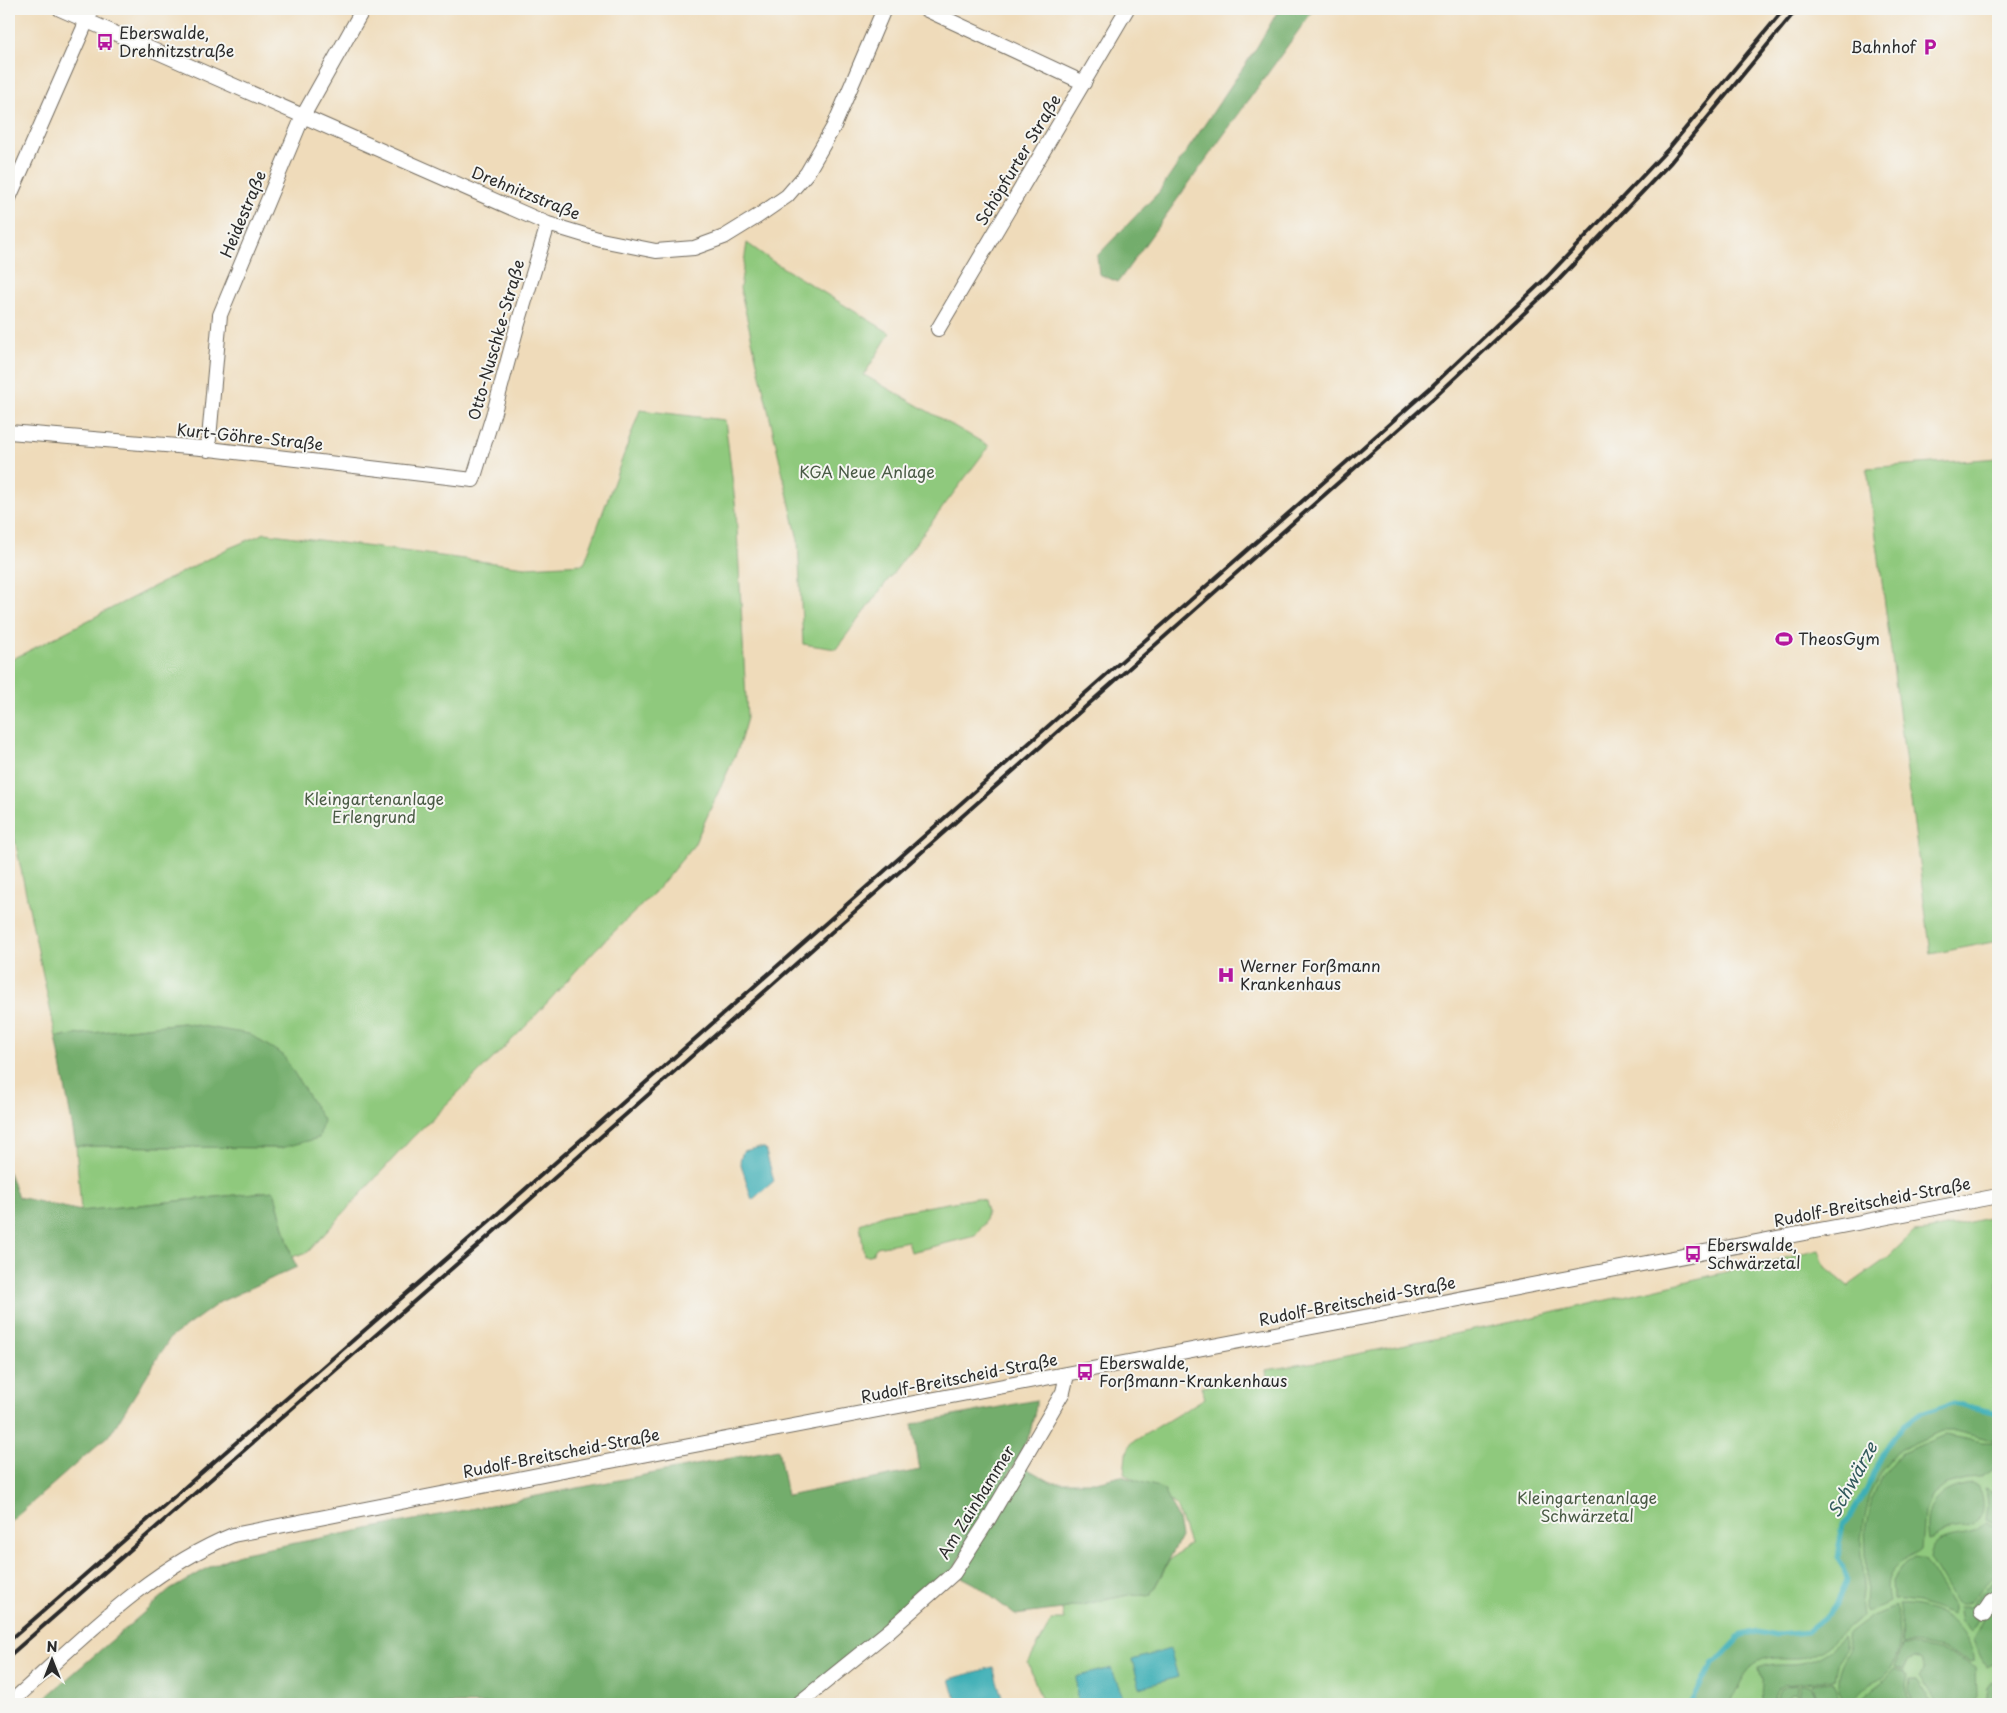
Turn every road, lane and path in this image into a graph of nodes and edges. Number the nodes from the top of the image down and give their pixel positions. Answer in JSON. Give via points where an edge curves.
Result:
{"nodes":[{"id":1,"x":60,"y":9,"type":"edge"},
{"id":2,"x":363,"y":9,"type":"edge"},
{"id":3,"x":884,"y":9,"type":"edge"},
{"id":4,"x":925,"y":9,"type":"edge"},
{"id":5,"x":1127,"y":9,"type":"edge"},
{"id":6,"x":90,"y":15,"type":"edge"},
{"id":7,"x":1084,"y":83,"type":"junction"},
{"id":8,"x":303,"y":116,"type":"junction"},
{"id":9,"x":9,"y":198,"type":"edge"},
{"id":10,"x":548,"y":224,"type":"junction"},
{"id":11,"x":938,"y":329,"type":"dead end"},
{"id":12,"x":9,"y":432,"type":"edge"},
{"id":13,"x":208,"y":450,"type":"junction"},
{"id":14,"x":477,"y":466,"type":"joint"},
{"id":15,"x":1998,"y":1196,"type":"edge"},
{"id":16,"x":1067,"y":1375,"type":"junction"},
{"id":17,"x":9,"y":1704,"type":"edge"},
{"id":18,"x":798,"y":1704,"type":"edge"}],
"edges":[{"from":1,"to":6,"type":"street","name":"Drehnitzstraße"},
{"from":2,"to":8,"type":"street","name":"Heidestraße"},
{"from":3,"to":10,"type":"street","name":"Drehnitzstraße","via":[[834,126],[807,173],[787,196],[758,216],[724,237],[694,248],[656,251],[600,240]]},
{"from":4,"to":7,"type":"street"},
{"from":5,"to":7,"type":"street","name":"Schöpfurter Straße"},
{"from":6,"to":8,"type":"street","name":"Drehnitzstraße"},
{"from":6,"to":9,"type":"street"},
{"from":7,"to":11,"type":"street","name":"Schöpfurter Straße"},
{"from":8,"to":10,"type":"street","name":"Drehnitzstraße"},
{"from":8,"to":13,"type":"street","name":"Heidestraße","via":[[220,315]]},
{"from":10,"to":14,"type":"street","name":"Otto-Nuschke-Straße"},
{"from":12,"to":13,"type":"street","name":"Kurt-Göhre-Straße"},
{"from":13,"to":14,"type":"street","name":"Kurt-Göhre-Straße","via":[[473,480]]},
{"from":15,"to":16,"type":"street","name":"Rudolf-Breitscheid-Straße"},
{"from":16,"to":17,"type":"street","name":"Rudolf-Breitscheid-Straße","via":[[233,1535],[171,1566]]},
{"from":16,"to":18,"type":"street","name":"Am Zainhammer","via":[[1062,1392],[959,1567],[891,1629]]}]}
